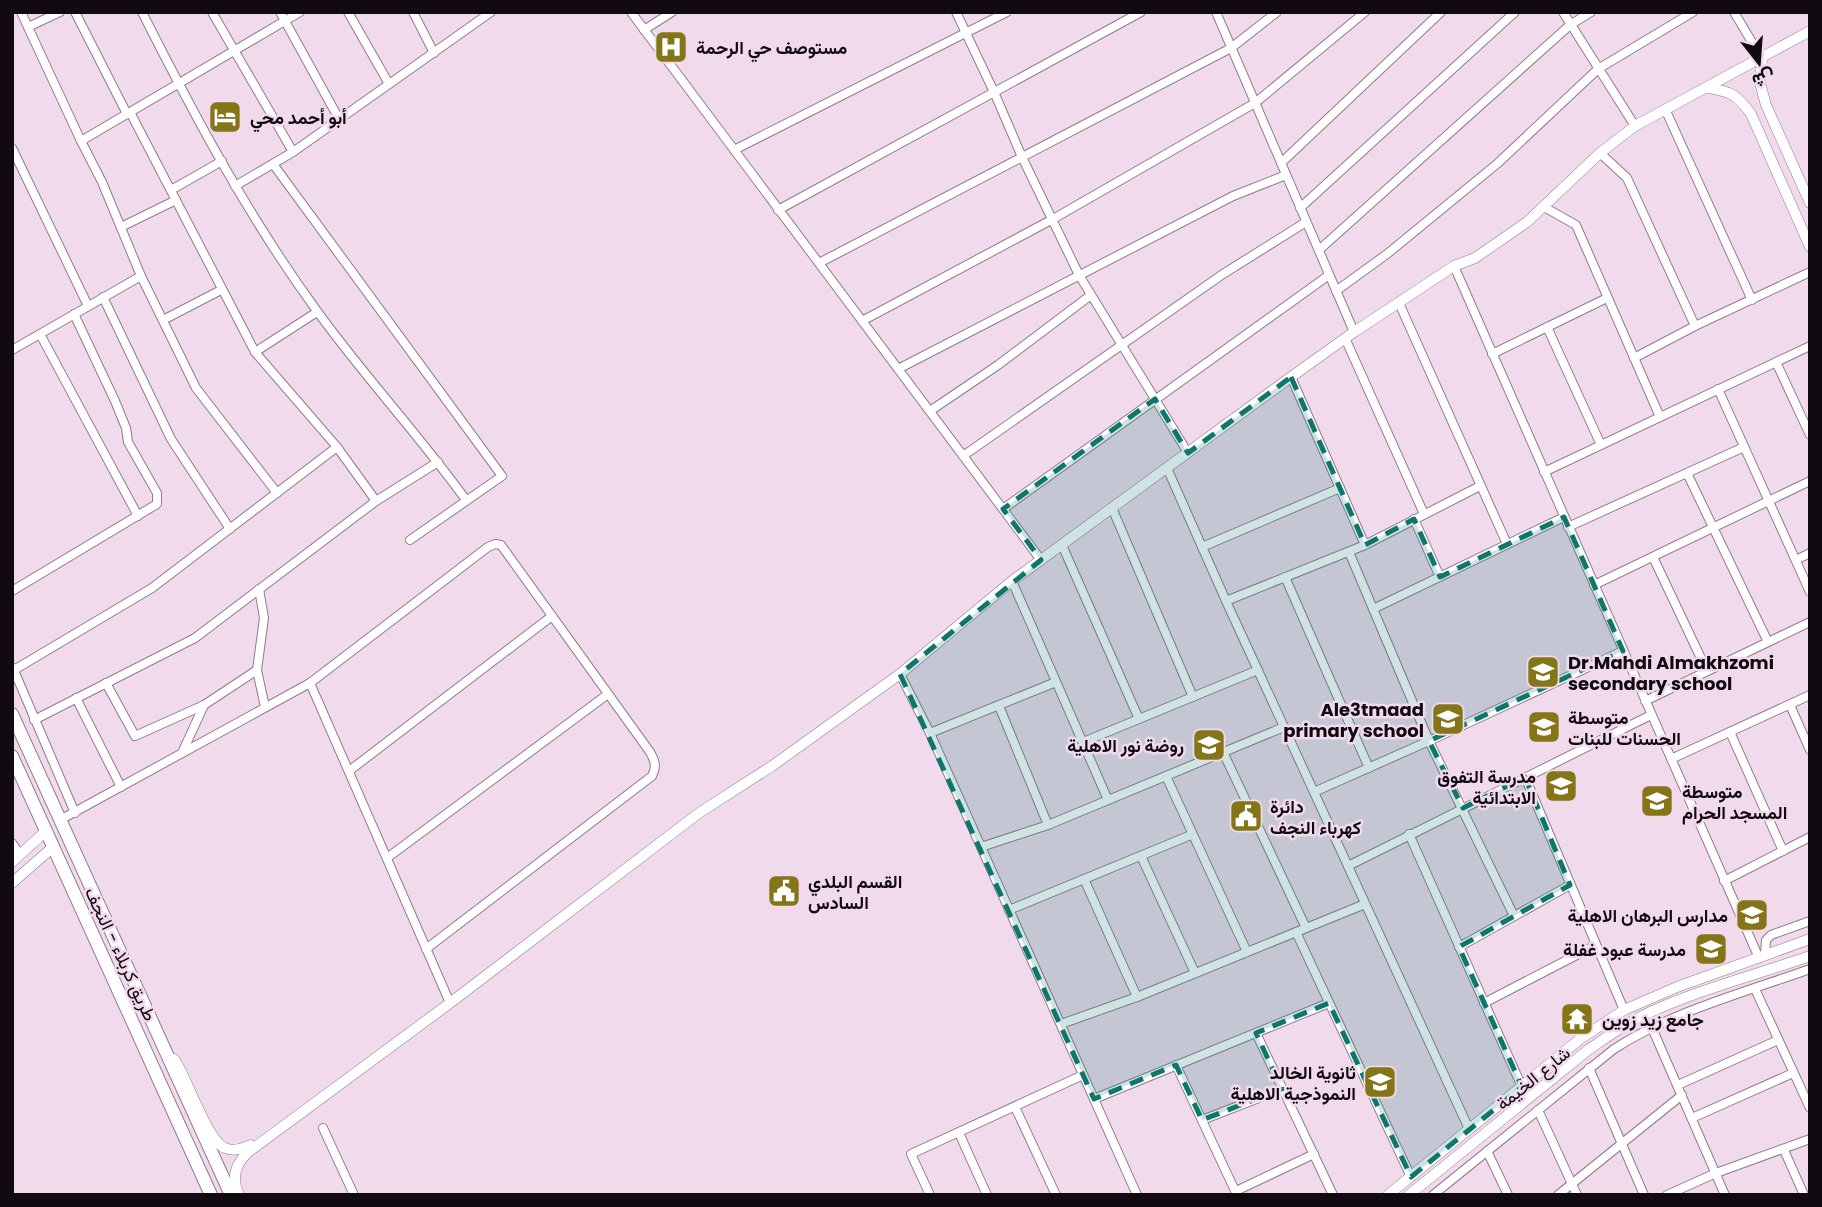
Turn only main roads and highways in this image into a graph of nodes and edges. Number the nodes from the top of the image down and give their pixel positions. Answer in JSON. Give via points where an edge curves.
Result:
{"nodes":[{"id":1,"x":12,"y":713,"type":"edge"},
{"id":2,"x":12,"y":757,"type":"edge"},
{"id":3,"x":211,"y":1195,"type":"edge"},
{"id":4,"x":231,"y":1195,"type":"edge"}],
"edges":[{"from":1,"to":4,"type":"highway","name":"طريق کربلاء - النجف"},
{"from":2,"to":3,"type":"highway"}]}
